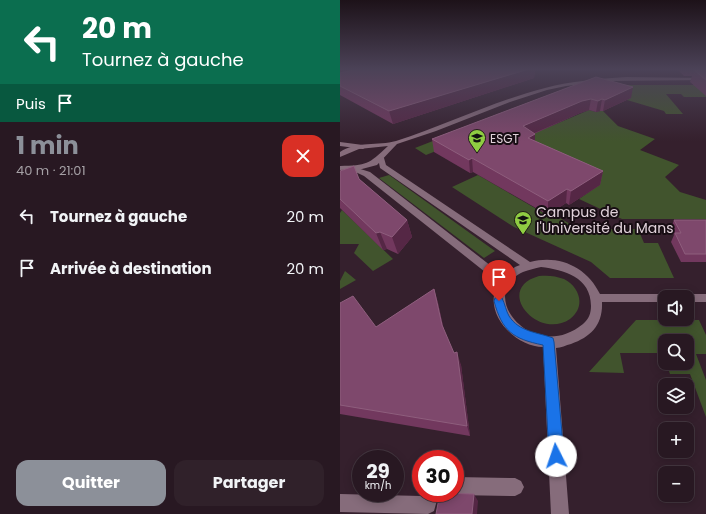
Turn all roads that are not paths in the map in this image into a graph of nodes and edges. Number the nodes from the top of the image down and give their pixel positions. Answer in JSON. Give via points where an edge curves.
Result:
{"nodes":[{"id":1,"x":531,"y":93,"type":"edge"},
{"id":2,"x":395,"y":143,"type":"junction"},
{"id":3,"x":340,"y":147,"type":"edge"},
{"id":4,"x":367,"y":147,"type":"junction"},
{"id":5,"x":340,"y":155,"type":"edge"},
{"id":6,"x":382,"y":156,"type":"junction"},
{"id":7,"x":344,"y":167,"type":"edge"},
{"id":8,"x":528,"y":266,"type":"junction"},
{"id":9,"x":505,"y":282,"type":"junction"},
{"id":10,"x":597,"y":298,"type":"junction"},
{"id":11,"x":658,"y":298,"type":"edge"},
{"id":12,"x":694,"y":298,"type":"edge"},
{"id":13,"x":706,"y":298,"type":"edge"},
{"id":14,"x":548,"y":342,"type":"junction"},
{"id":15,"x":464,"y":486,"type":"edge"},
{"id":16,"x":515,"y":487,"type":"dead end"},
{"id":17,"x":428,"y":502,"type":"edge"},
{"id":18,"x":340,"y":503,"type":"edge"},
{"id":19,"x":560,"y":514,"type":"edge"}],
"edges":[{"from":1,"to":2,"type":"street"},
{"from":2,"to":4,"type":"street"},
{"from":2,"to":6,"type":"street"},
{"from":3,"to":4,"type":"street"},
{"from":4,"to":5,"type":"street"},
{"from":4,"to":6,"type":"street","via":[[379,149],[383,153]]},
{"from":6,"to":7,"type":"street","via":[[369,165]]},
{"from":6,"to":8,"type":"street","via":[[385,167]]},
{"from":7,"to":9,"type":"street","via":[[366,174]]},
{"from":8,"to":9,"type":"street","via":[[515,272]]},
{"from":8,"to":10,"type":"street","via":[[554,263],[573,269],[588,281]]},
{"from":9,"to":14,"type":"street","via":[[500,291],[499,301],[504,317],[523,335]]},
{"from":10,"to":11,"type":"street"},
{"from":10,"to":14,"type":"street","via":[[597,312],[584,331],[568,339]]},
{"from":12,"to":13,"type":"street"},
{"from":14,"to":19,"type":"street"},
{"from":15,"to":16,"type":"street"},
{"from":17,"to":18,"type":"street","via":[[428,505]]}]}
